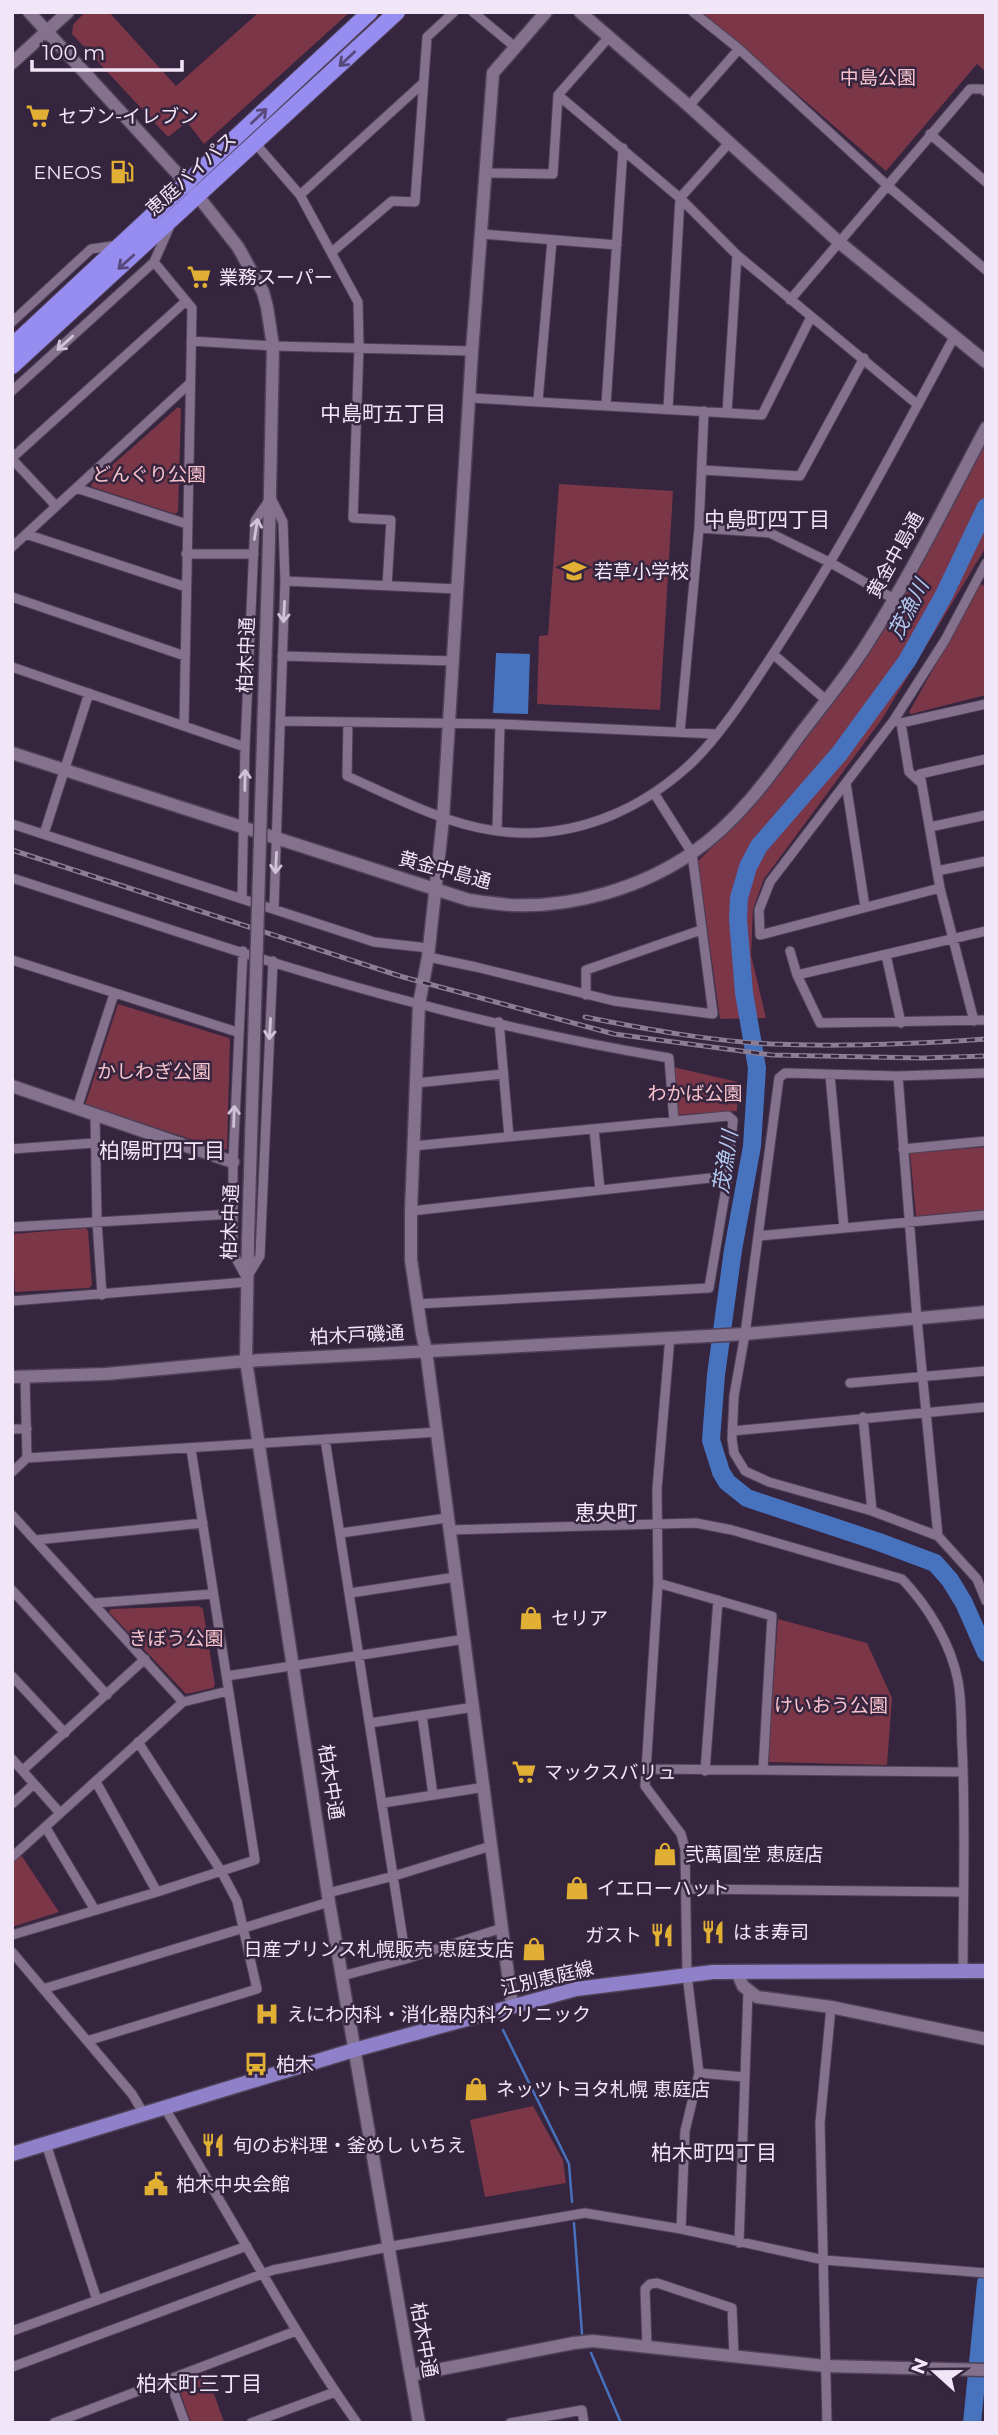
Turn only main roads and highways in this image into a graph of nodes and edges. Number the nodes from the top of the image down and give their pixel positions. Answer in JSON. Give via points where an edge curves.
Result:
{"nodes":[{"id":1,"x":370,"y":12,"type":"edge"},
{"id":2,"x":397,"y":12,"type":"edge"},
{"id":3,"x":192,"y":190,"type":"junction"},
{"id":4,"x":12,"y":346,"type":"edge"},
{"id":5,"x":12,"y":366,"type":"edge"},
{"id":6,"x":986,"y":1971,"type":"edge"},
{"id":7,"x":12,"y":2154,"type":"edge"}],
"edges":[{"from":3,"to":1,"type":"highway","name":"恵庭バイパス","one_way":true},
{"from":2,"to":3,"type":"highway","name":"恵庭バイパス","one_way":true,"via":[[256,143]]},
{"from":3,"to":4,"type":"highway","name":"恵庭バイパス","via":[[123,244]]},
{"from":3,"to":5,"type":"highway","name":"恵庭バイパス","one_way":true,"via":[[172,219]]},
{"from":6,"to":7,"type":"main road","name":"江別恵庭線","via":[[737,1972],[576,1989],[354,2050]]}]}
